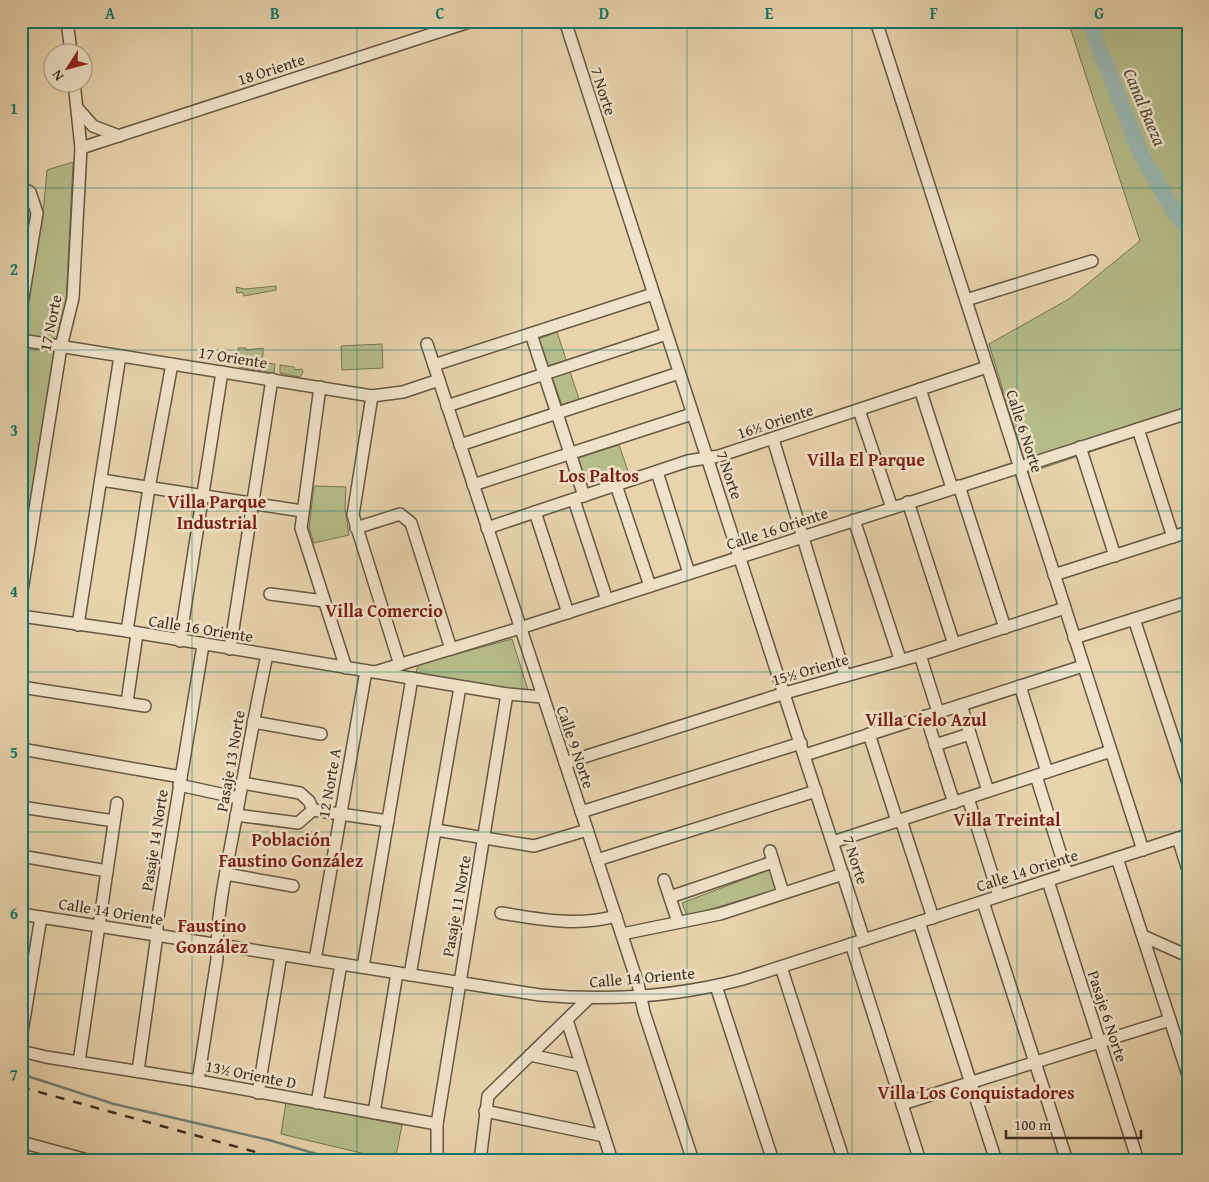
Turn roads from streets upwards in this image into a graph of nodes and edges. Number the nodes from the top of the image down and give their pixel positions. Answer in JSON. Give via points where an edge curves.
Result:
{"nodes":[{"id":1,"x":67,"y":21,"type":"edge"},
{"id":2,"x":472,"y":21,"type":"edge"},
{"id":3,"x":565,"y":21,"type":"edge"},
{"id":4,"x":876,"y":21,"type":"edge"},
{"id":5,"x":70,"y":42,"type":"edge"},
{"id":6,"x":75,"y":92,"type":"edge"},
{"id":7,"x":77,"y":108,"type":"junction"},
{"id":8,"x":119,"y":136,"type":"junction"},
{"id":9,"x":81,"y":148,"type":"junction"},
{"id":10,"x":21,"y":187,"type":"edge"},
{"id":11,"x":1092,"y":261,"type":"dead end"},
{"id":12,"x":653,"y":294,"type":"junction"},
{"id":13,"x":966,"y":300,"type":"junction"},
{"id":14,"x":21,"y":310,"type":"edge"},
{"id":15,"x":531,"y":334,"type":"junction"},
{"id":16,"x":666,"y":334,"type":"junction"},
{"id":17,"x":21,"y":340,"type":"edge"},
{"id":18,"x":427,"y":344,"type":"dead end"},
{"id":19,"x":61,"y":346,"type":"junction"},
{"id":20,"x":120,"y":356,"type":"junction"},
{"id":21,"x":172,"y":364,"type":"junction"},
{"id":22,"x":434,"y":365,"type":"junction"},
{"id":23,"x":987,"y":367,"type":"junction"},
{"id":24,"x":222,"y":372,"type":"junction"},
{"id":25,"x":679,"y":373,"type":"junction"},
{"id":26,"x":544,"y":374,"type":"junction"},
{"id":27,"x":272,"y":379,"type":"junction"},
{"id":28,"x":439,"y":380,"type":"junction"},
{"id":29,"x":320,"y":387,"type":"junction"},
{"id":30,"x":920,"y":390,"type":"junction"},
{"id":31,"x":372,"y":396,"type":"junction"},
{"id":32,"x":447,"y":406,"type":"junction"},
{"id":33,"x":859,"y":410,"type":"junction"},
{"id":34,"x":557,"y":413,"type":"junction"},
{"id":35,"x":1188,"y":413,"type":"edge"},
{"id":36,"x":692,"y":414,"type":"junction"},
{"id":37,"x":1138,"y":429,"type":"junction"},
{"id":38,"x":773,"y":439,"type":"junction"},
{"id":39,"x":460,"y":445,"type":"junction"},
{"id":40,"x":1080,"y":447,"type":"junction"},
{"id":41,"x":570,"y":453,"type":"junction"},
{"id":42,"x":707,"y":459,"type":"junction"},
{"id":43,"x":1019,"y":467,"type":"junction"},
{"id":44,"x":657,"y":472,"type":"junction"},
{"id":45,"x":101,"y":480,"type":"junction"},
{"id":46,"x":473,"y":485,"type":"junction"},
{"id":47,"x":616,"y":485,"type":"junction"},
{"id":48,"x":956,"y":487,"type":"junction"},
{"id":49,"x":149,"y":488,"type":"junction"},
{"id":50,"x":203,"y":496,"type":"junction"},
{"id":51,"x":579,"y":498,"type":"junction"},
{"id":52,"x":908,"y":502,"type":"junction"},
{"id":53,"x":252,"y":504,"type":"junction"},
{"id":54,"x":892,"y":508,"type":"junction"},
{"id":55,"x":302,"y":511,"type":"junction"},
{"id":56,"x":535,"y":512,"type":"junction"},
{"id":57,"x":854,"y":520,"type":"junction"},
{"id":58,"x":356,"y":528,"type":"junction"},
{"id":59,"x":487,"y":528,"type":"junction"},
{"id":60,"x":1188,"y":532,"type":"edge"},
{"id":61,"x":801,"y":537,"type":"junction"},
{"id":62,"x":1173,"y":537,"type":"junction"},
{"id":63,"x":740,"y":556,"type":"junction"},
{"id":64,"x":1115,"y":556,"type":"junction"},
{"id":65,"x":689,"y":573,"type":"junction"},
{"id":66,"x":1054,"y":575,"type":"junction"},
{"id":67,"x":650,"y":586,"type":"junction"},
{"id":68,"x":270,"y":594,"type":"dead end"},
{"id":69,"x":21,"y":597,"type":"edge"},
{"id":70,"x":607,"y":600,"type":"junction"},
{"id":71,"x":324,"y":601,"type":"junction"},
{"id":72,"x":1188,"y":602,"type":"edge"},
{"id":73,"x":1065,"y":608,"type":"junction"},
{"id":74,"x":568,"y":613,"type":"junction"},
{"id":75,"x":21,"y":616,"type":"edge"},
{"id":76,"x":1134,"y":619,"type":"junction"},
{"id":77,"x":78,"y":624,"type":"junction"},
{"id":78,"x":520,"y":628,"type":"junction"},
{"id":79,"x":1005,"y":628,"type":"junction"},
{"id":80,"x":132,"y":632,"type":"junction"},
{"id":81,"x":1074,"y":638,"type":"junction"},
{"id":82,"x":180,"y":641,"type":"junction"},
{"id":83,"x":954,"y":644,"type":"junction"},
{"id":84,"x":203,"y":645,"type":"junction"},
{"id":85,"x":230,"y":649,"type":"junction"},
{"id":86,"x":451,"y":649,"type":"junction"},
{"id":87,"x":267,"y":655,"type":"junction"},
{"id":88,"x":920,"y":656,"type":"junction"},
{"id":89,"x":900,"y":660,"type":"junction"},
{"id":90,"x":400,"y":665,"type":"junction"},
{"id":91,"x":1083,"y":666,"type":"junction"},
{"id":92,"x":346,"y":668,"type":"junction"},
{"id":93,"x":371,"y":672,"type":"junction"},
{"id":94,"x":845,"y":676,"type":"junction"},
{"id":95,"x":412,"y":678,"type":"junction"},
{"id":96,"x":1020,"y":686,"type":"junction"},
{"id":97,"x":21,"y":687,"type":"edge"},
{"id":98,"x":460,"y":687,"type":"junction"},
{"id":99,"x":784,"y":693,"type":"junction"},
{"id":100,"x":507,"y":694,"type":"junction"},
{"id":101,"x":542,"y":697,"type":"junction"},
{"id":102,"x":126,"y":702,"type":"junction"},
{"id":103,"x":960,"y":705,"type":"junction"},
{"id":104,"x":145,"y":706,"type":"dead end"},
{"id":105,"x":938,"y":712,"type":"junction"},
{"id":106,"x":926,"y":716,"type":"junction"},
{"id":107,"x":253,"y":722,"type":"junction"},
{"id":108,"x":321,"y":734,"type":"dead end"},
{"id":109,"x":869,"y":734,"type":"junction"},
{"id":110,"x":970,"y":734,"type":"junction"},
{"id":111,"x":801,"y":743,"type":"junction"},
{"id":112,"x":935,"y":745,"type":"junction"},
{"id":113,"x":21,"y":749,"type":"edge"},
{"id":114,"x":1111,"y":751,"type":"junction"},
{"id":115,"x":805,"y":755,"type":"junction"},
{"id":116,"x":565,"y":763,"type":"junction"},
{"id":117,"x":1041,"y":774,"type":"junction"},
{"id":118,"x":180,"y":781,"type":"junction"},
{"id":119,"x":242,"y":783,"type":"junction"},
{"id":120,"x":1188,"y":783,"type":"edge"},
{"id":121,"x":988,"y":791,"type":"junction"},
{"id":122,"x":816,"y":792,"type":"junction"},
{"id":123,"x":239,"y":798,"type":"junction"},
{"id":124,"x":968,"y":798,"type":"junction"},
{"id":125,"x":117,"y":802,"type":"dead end"},
{"id":126,"x":954,"y":803,"type":"junction"},
{"id":127,"x":21,"y":807,"type":"edge"},
{"id":128,"x":313,"y":810,"type":"junction"},
{"id":129,"x":581,"y":812,"type":"junction"},
{"id":130,"x":340,"y":813,"type":"junction"},
{"id":131,"x":236,"y":815,"type":"junction"},
{"id":132,"x":114,"y":821,"type":"junction"},
{"id":133,"x":388,"y":821,"type":"junction"},
{"id":134,"x":899,"y":821,"type":"junction"},
{"id":135,"x":436,"y":830,"type":"junction"},
{"id":136,"x":587,"y":830,"type":"junction"},
{"id":137,"x":1183,"y":837,"type":"edge"},
{"id":138,"x":484,"y":838,"type":"junction"},
{"id":139,"x":833,"y":842,"type":"junction"},
{"id":140,"x":1143,"y":850,"type":"junction"},
{"id":141,"x":21,"y":856,"type":"edge"},
{"id":142,"x":1117,"y":858,"type":"junction"},
{"id":143,"x":597,"y":860,"type":"junction"},
{"id":144,"x":107,"y":870,"type":"junction"},
{"id":145,"x":1188,"y":870,"type":"edge"},
{"id":146,"x":226,"y":874,"type":"junction"},
{"id":147,"x":843,"y":874,"type":"junction"},
{"id":148,"x":1067,"y":874,"type":"junction"},
{"id":149,"x":664,"y":880,"type":"dead end"},
{"id":150,"x":1048,"y":881,"type":"junction"},
{"id":151,"x":293,"y":886,"type":"dead end"},
{"id":152,"x":783,"y":893,"type":"junction"},
{"id":153,"x":670,"y":896,"type":"junction"},
{"id":154,"x":999,"y":896,"type":"junction"},
{"id":155,"x":983,"y":902,"type":"junction"},
{"id":156,"x":501,"y":913,"type":"dead end"},
{"id":157,"x":21,"y":914,"type":"edge"},
{"id":158,"x":616,"y":916,"type":"junction"},
{"id":159,"x":41,"y":917,"type":"junction"},
{"id":160,"x":933,"y":918,"type":"junction"},
{"id":161,"x":678,"y":922,"type":"junction"},
{"id":162,"x":919,"y":922,"type":"junction"},
{"id":163,"x":99,"y":926,"type":"junction"},
{"id":164,"x":622,"y":934,"type":"junction"},
{"id":165,"x":158,"y":935,"type":"junction"},
{"id":166,"x":1142,"y":936,"type":"junction"},
{"id":167,"x":864,"y":940,"type":"junction"},
{"id":168,"x":216,"y":944,"type":"junction"},
{"id":169,"x":851,"y":944,"type":"junction"},
{"id":170,"x":281,"y":955,"type":"junction"},
{"id":171,"x":1188,"y":956,"type":"edge"},
{"id":172,"x":315,"y":960,"type":"junction"},
{"id":173,"x":341,"y":964,"type":"junction"},
{"id":174,"x":363,"y":967,"type":"junction"},
{"id":175,"x":781,"y":967,"type":"junction"},
{"id":176,"x":397,"y":973,"type":"junction"},
{"id":177,"x":410,"y":975,"type":"junction"},
{"id":178,"x":459,"y":982,"type":"junction"},
{"id":179,"x":716,"y":986,"type":"junction"},
{"id":180,"x":641,"y":997,"type":"junction"},
{"id":181,"x":589,"y":998,"type":"junction"},
{"id":182,"x":566,"y":1020,"type":"junction"},
{"id":183,"x":1170,"y":1020,"type":"junction"},
{"id":184,"x":21,"y":1038,"type":"edge"},
{"id":185,"x":1100,"y":1042,"type":"junction"},
{"id":186,"x":21,"y":1051,"type":"edge"},
{"id":187,"x":530,"y":1055,"type":"junction"},
{"id":188,"x":80,"y":1062,"type":"junction"},
{"id":189,"x":1035,"y":1062,"type":"junction"},
{"id":190,"x":581,"y":1066,"type":"junction"},
{"id":191,"x":138,"y":1071,"type":"junction"},
{"id":192,"x":1188,"y":1075,"type":"edge"},
{"id":193,"x":198,"y":1081,"type":"junction"},
{"id":194,"x":971,"y":1083,"type":"junction"},
{"id":195,"x":258,"y":1093,"type":"junction"},
{"id":196,"x":317,"y":1103,"type":"junction"},
{"id":197,"x":902,"y":1104,"type":"junction"},
{"id":198,"x":485,"y":1111,"type":"junction"},
{"id":199,"x":374,"y":1113,"type":"junction"},
{"id":200,"x":437,"y":1124,"type":"junction"},
{"id":201,"x":604,"y":1136,"type":"junction"},
{"id":202,"x":21,"y":1142,"type":"edge"},
{"id":203,"x":91,"y":1161,"type":"edge"},
{"id":204,"x":437,"y":1161,"type":"edge"},
{"id":205,"x":480,"y":1161,"type":"edge"},
{"id":206,"x":612,"y":1161,"type":"edge"},
{"id":207,"x":693,"y":1161,"type":"edge"},
{"id":208,"x":774,"y":1161,"type":"edge"},
{"id":209,"x":844,"y":1161,"type":"edge"},
{"id":210,"x":920,"y":1161,"type":"edge"},
{"id":211,"x":996,"y":1161,"type":"edge"},
{"id":212,"x":1067,"y":1161,"type":"edge"},
{"id":213,"x":1138,"y":1161,"type":"edge"}],
"edges":[{"from":1,"to":5,"type":"street"},
{"from":2,"to":8,"type":"street","name":"18 Oriente"},
{"from":3,"to":12,"type":"street","name":"7 Norte"},
{"from":4,"to":13,"type":"street","name":"Calle 6 Norte"},
{"from":6,"to":7,"type":"street","name":"17 Norte"},
{"from":7,"to":8,"type":"street","via":[[93,126]]},
{"from":7,"to":9,"type":"street","name":"17 Norte"},
{"from":8,"to":9,"type":"street","name":"18 Oriente"},
{"from":9,"to":19,"type":"street","name":"17 Norte","via":[[72,298]]},
{"from":10,"to":14,"type":"street","via":[[30,192],[37,213]]},
{"from":11,"to":13,"type":"street"},
{"from":12,"to":15,"type":"street"},
{"from":12,"to":16,"type":"street","name":"7 Norte"},
{"from":13,"to":23,"type":"street","name":"Calle 6 Norte"},
{"from":15,"to":22,"type":"street"},
{"from":15,"to":26,"type":"street"},
{"from":16,"to":25,"type":"street","name":"7 Norte"},
{"from":16,"to":26,"type":"street"},
{"from":17,"to":19,"type":"street","name":"17 Oriente"},
{"from":18,"to":22,"type":"street","name":"Calle 9 Norte"},
{"from":19,"to":20,"type":"street","name":"17 Oriente"},
{"from":19,"to":69,"type":"street","name":"17 Norte"},
{"from":20,"to":21,"type":"street","name":"17 Oriente"},
{"from":20,"to":45,"type":"street"},
{"from":21,"to":24,"type":"street","name":"17 Oriente"},
{"from":21,"to":49,"type":"street"},
{"from":22,"to":28,"type":"street","name":"Calle 9 Norte"},
{"from":23,"to":30,"type":"street","name":"16½ Oriente"},
{"from":23,"to":43,"type":"street","name":"Calle 6 Norte"},
{"from":24,"to":27,"type":"street","name":"17 Oriente"},
{"from":24,"to":50,"type":"street"},
{"from":25,"to":34,"type":"street"},
{"from":25,"to":36,"type":"street","name":"7 Norte"},
{"from":26,"to":32,"type":"street"},
{"from":26,"to":34,"type":"street"},
{"from":27,"to":29,"type":"street","name":"17 Oriente"},
{"from":27,"to":53,"type":"street"},
{"from":28,"to":31,"type":"street","name":"17 Oriente","via":[[402,392]]},
{"from":28,"to":32,"type":"street","name":"Calle 9 Norte"},
{"from":29,"to":31,"type":"street","name":"17 Oriente"},
{"from":29,"to":55,"type":"street"},
{"from":30,"to":33,"type":"street","name":"16½ Oriente"},
{"from":30,"to":48,"type":"street"},
{"from":31,"to":58,"type":"street","via":[[354,503]]},
{"from":32,"to":39,"type":"street","name":"Calle 9 Norte"},
{"from":33,"to":38,"type":"street","name":"16½ Oriente"},
{"from":33,"to":54,"type":"street"},
{"from":34,"to":39,"type":"street"},
{"from":34,"to":41,"type":"street"},
{"from":35,"to":37,"type":"street","name":"Calle 16 Oriente"},
{"from":36,"to":41,"type":"street"},
{"from":36,"to":42,"type":"street","name":"7 Norte"},
{"from":37,"to":40,"type":"street","name":"Calle 16 Oriente"},
{"from":37,"to":62,"type":"street"},
{"from":38,"to":42,"type":"street","name":"16½ Oriente"},
{"from":38,"to":61,"type":"street"},
{"from":39,"to":46,"type":"street","name":"Calle 9 Norte"},
{"from":40,"to":43,"type":"street","name":"Calle 16 Oriente"},
{"from":40,"to":64,"type":"street"},
{"from":41,"to":46,"type":"street"},
{"from":41,"to":51,"type":"street"},
{"from":42,"to":44,"type":"street","name":"16½ Oriente"},
{"from":42,"to":63,"type":"street","name":"7 Norte"},
{"from":43,"to":48,"type":"street","name":"Calle 16 Oriente"},
{"from":43,"to":66,"type":"street","name":"Calle 6 Norte"},
{"from":44,"to":47,"type":"street","name":"16½ Oriente"},
{"from":44,"to":65,"type":"street"},
{"from":45,"to":49,"type":"street"},
{"from":45,"to":77,"type":"street"},
{"from":46,"to":59,"type":"street","name":"Calle 9 Norte"},
{"from":47,"to":51,"type":"street","name":"16½ Oriente"},
{"from":47,"to":67,"type":"street"},
{"from":48,"to":52,"type":"street","name":"Calle 16 Oriente"},
{"from":48,"to":79,"type":"street"},
{"from":49,"to":50,"type":"street"},
{"from":49,"to":80,"type":"street"},
{"from":50,"to":53,"type":"street"},
{"from":50,"to":82,"type":"street"},
{"from":51,"to":56,"type":"street","name":"16½ Oriente"},
{"from":51,"to":70,"type":"street"},
{"from":52,"to":54,"type":"street","name":"Calle 16 Oriente"},
{"from":52,"to":83,"type":"street"},
{"from":53,"to":55,"type":"street"},
{"from":53,"to":85,"type":"street"},
{"from":54,"to":57,"type":"street","name":"Calle 16 Oriente"},
{"from":55,"to":71,"type":"street","via":[[302,533]]},
{"from":56,"to":59,"type":"street","name":"16½ Oriente"},
{"from":56,"to":74,"type":"street"},
{"from":57,"to":61,"type":"street","name":"Calle 16 Oriente"},
{"from":57,"to":89,"type":"street"},
{"from":58,"to":86,"type":"street","via":[[400,514],[411,523]]},
{"from":58,"to":90,"type":"street"},
{"from":59,"to":78,"type":"street","name":"Calle 9 Norte"},
{"from":60,"to":62,"type":"street"},
{"from":61,"to":63,"type":"street","name":"Calle 16 Oriente"},
{"from":61,"to":94,"type":"street"},
{"from":62,"to":64,"type":"street"},
{"from":63,"to":65,"type":"street","name":"Calle 16 Oriente"},
{"from":63,"to":99,"type":"street","name":"7 Norte"},
{"from":64,"to":66,"type":"street"},
{"from":65,"to":67,"type":"street","name":"Calle 16 Oriente"},
{"from":66,"to":73,"type":"street","name":"Calle 6 Norte"},
{"from":67,"to":70,"type":"street","name":"Calle 16 Oriente"},
{"from":68,"to":71,"type":"street"},
{"from":70,"to":74,"type":"street","name":"Calle 16 Oriente"},
{"from":71,"to":92,"type":"street"},
{"from":72,"to":76,"type":"street"},
{"from":73,"to":79,"type":"street","name":"15½ Oriente"},
{"from":73,"to":81,"type":"street","name":"Calle 6 Norte"},
{"from":74,"to":78,"type":"street","name":"Calle 16 Oriente"},
{"from":75,"to":77,"type":"street","name":"Calle 16 Oriente"},
{"from":76,"to":81,"type":"street"},
{"from":76,"to":120,"type":"street"},
{"from":77,"to":80,"type":"street","name":"Calle 16 Oriente"},
{"from":78,"to":86,"type":"street","name":"Calle 16 Oriente"},
{"from":78,"to":101,"type":"street","name":"Calle 9 Norte"},
{"from":79,"to":83,"type":"street","name":"15½ Oriente"},
{"from":80,"to":82,"type":"street","name":"Calle 16 Oriente"},
{"from":80,"to":102,"type":"street"},
{"from":81,"to":91,"type":"street","name":"Calle 6 Norte"},
{"from":82,"to":84,"type":"street","name":"Calle 16 Oriente"},
{"from":83,"to":88,"type":"street","name":"15½ Oriente"},
{"from":84,"to":85,"type":"street","name":"Calle 16 Oriente"},
{"from":84,"to":118,"type":"street","name":"Pasaje 14 Norte"},
{"from":85,"to":87,"type":"street","name":"Calle 16 Oriente"},
{"from":86,"to":90,"type":"street","name":"Calle 16 Oriente"},
{"from":87,"to":92,"type":"street","name":"Calle 16 Oriente"},
{"from":87,"to":107,"type":"street","name":"Pasaje 13 Norte"},
{"from":88,"to":89,"type":"street","name":"15½ Oriente"},
{"from":88,"to":105,"type":"street"},
{"from":89,"to":94,"type":"street","name":"15½ Oriente"},
{"from":90,"to":93,"type":"street","name":"Calle 16 Oriente"},
{"from":91,"to":96,"type":"street"},
{"from":91,"to":114,"type":"street","name":"Calle 6 Norte"},
{"from":92,"to":93,"type":"street","name":"Calle 16 Oriente"},
{"from":93,"to":95,"type":"street","name":"Calle 16 Oriente"},
{"from":93,"to":130,"type":"street","name":"12 Norte A"},
{"from":94,"to":99,"type":"street","name":"15½ Oriente"},
{"from":95,"to":98,"type":"street","name":"Calle 16 Oriente"},
{"from":95,"to":133,"type":"street"},
{"from":96,"to":103,"type":"street"},
{"from":96,"to":117,"type":"street"},
{"from":97,"to":102,"type":"street"},
{"from":98,"to":100,"type":"street","name":"Calle 16 Oriente"},
{"from":98,"to":135,"type":"street"},
{"from":99,"to":111,"type":"street","name":"7 Norte"},
{"from":99,"to":116,"type":"street","name":"15½ Oriente"},
{"from":100,"to":101,"type":"street","name":"Calle 16 Oriente"},
{"from":100,"to":138,"type":"street","name":"Pasaje 11 Norte"},
{"from":101,"to":116,"type":"street","name":"Calle 9 Norte"},
{"from":102,"to":104,"type":"street"},
{"from":103,"to":105,"type":"street"},
{"from":103,"to":110,"type":"street"},
{"from":105,"to":106,"type":"street"},
{"from":106,"to":109,"type":"street"},
{"from":106,"to":112,"type":"street"},
{"from":107,"to":108,"type":"street"},
{"from":107,"to":119,"type":"street","name":"Pasaje 13 Norte"},
{"from":109,"to":115,"type":"street"},
{"from":109,"to":134,"type":"street"},
{"from":110,"to":112,"type":"street"},
{"from":110,"to":121,"type":"street"},
{"from":111,"to":115,"type":"street","name":"7 Norte"},
{"from":111,"to":129,"type":"street"},
{"from":112,"to":126,"type":"street"},
{"from":113,"to":118,"type":"street"},
{"from":114,"to":117,"type":"street"},
{"from":114,"to":140,"type":"street","name":"Calle 6 Norte"},
{"from":115,"to":122,"type":"street","name":"7 Norte"},
{"from":116,"to":129,"type":"street","name":"Calle 9 Norte"},
{"from":117,"to":121,"type":"street"},
{"from":117,"to":148,"type":"street"},
{"from":118,"to":123,"type":"street"},
{"from":118,"to":165,"type":"street","name":"Pasaje 14 Norte","via":[[157,923]]},
{"from":119,"to":123,"type":"street","name":"Pasaje 13 Norte"},
{"from":119,"to":128,"type":"street","via":[[300,793]]},
{"from":121,"to":124,"type":"street"},
{"from":122,"to":139,"type":"street","name":"7 Norte"},
{"from":122,"to":143,"type":"street"},
{"from":123,"to":131,"type":"street","name":"Pasaje 13 Norte"},
{"from":124,"to":126,"type":"street"},
{"from":124,"to":154,"type":"street"},
{"from":125,"to":132,"type":"street"},
{"from":126,"to":134,"type":"street"},
{"from":127,"to":132,"type":"street"},
{"from":128,"to":130,"type":"street"},
{"from":128,"to":131,"type":"street","via":[[298,823]]},
{"from":129,"to":136,"type":"street","name":"Calle 9 Norte"},
{"from":130,"to":133,"type":"street"},
{"from":130,"to":172,"type":"street","name":"12 Norte A"},
{"from":131,"to":146,"type":"street","name":"Pasaje 13 Norte"},
{"from":132,"to":144,"type":"street"},
{"from":133,"to":174,"type":"street"},
{"from":134,"to":139,"type":"street"},
{"from":134,"to":160,"type":"street"},
{"from":135,"to":138,"type":"street"},
{"from":135,"to":177,"type":"street"},
{"from":136,"to":138,"type":"street","via":[[534,846]]},
{"from":136,"to":143,"type":"street","name":"Calle 9 Norte"},
{"from":137,"to":140,"type":"street","name":"Calle 14 Oriente"},
{"from":137,"to":145,"type":"street"},
{"from":138,"to":178,"type":"street","name":"Pasaje 11 Norte"},
{"from":139,"to":147,"type":"street","name":"7 Norte"},
{"from":140,"to":142,"type":"street","name":"Calle 14 Oriente"},
{"from":141,"to":144,"type":"street"},
{"from":142,"to":148,"type":"street","name":"Calle 14 Oriente"},
{"from":142,"to":166,"type":"street"},
{"from":143,"to":158,"type":"street","name":"Calle 9 Norte"},
{"from":144,"to":163,"type":"street"},
{"from":146,"to":151,"type":"street"},
{"from":146,"to":168,"type":"street","name":"Pasaje 13 Norte"},
{"from":147,"to":152,"type":"street"},
{"from":147,"to":167,"type":"street","name":"7 Norte"},
{"from":148,"to":150,"type":"street","name":"Calle 14 Oriente"},
{"from":149,"to":153,"type":"street"},
{"from":150,"to":154,"type":"street","name":"Calle 14 Oriente"},
{"from":150,"to":185,"type":"street","name":"Pasaje 6 Norte"},
{"from":152,"to":153,"type":"street","via":[[772,856]]},
{"from":152,"to":161,"type":"street","via":[[720,914]]},
{"from":153,"to":161,"type":"street"},
{"from":154,"to":155,"type":"street","name":"Calle 14 Oriente"},
{"from":155,"to":160,"type":"street","name":"Calle 14 Oriente"},
{"from":155,"to":189,"type":"street"},
{"from":156,"to":158,"type":"street","via":[[570,922],[591,922]]},
{"from":157,"to":159,"type":"street","name":"Calle 14 Oriente"},
{"from":158,"to":164,"type":"street","name":"Calle 9 Norte"},
{"from":159,"to":163,"type":"street","name":"Calle 14 Oriente"},
{"from":159,"to":184,"type":"street"},
{"from":160,"to":162,"type":"street","name":"Calle 14 Oriente"},
{"from":161,"to":164,"type":"street"},
{"from":162,"to":167,"type":"street","name":"Calle 14 Oriente"},
{"from":162,"to":194,"type":"street"},
{"from":163,"to":165,"type":"street","name":"Calle 14 Oriente"},
{"from":163,"to":188,"type":"street"},
{"from":164,"to":180,"type":"street","name":"Calle 9 Norte"},
{"from":165,"to":168,"type":"street","name":"Calle 14 Oriente"},
{"from":165,"to":191,"type":"street","name":"Pasaje 14 Norte"},
{"from":166,"to":171,"type":"street"},
{"from":166,"to":183,"type":"street"},
{"from":167,"to":169,"type":"street","name":"Calle 14 Oriente"},
{"from":168,"to":170,"type":"street","name":"Calle 14 Oriente"},
{"from":168,"to":193,"type":"street","name":"Pasaje 13 Norte"},
{"from":169,"to":175,"type":"street","name":"Calle 14 Oriente"},
{"from":169,"to":197,"type":"street"},
{"from":170,"to":172,"type":"street","name":"Calle 14 Oriente"},
{"from":170,"to":195,"type":"street"},
{"from":172,"to":173,"type":"street","name":"Calle 14 Oriente"},
{"from":173,"to":174,"type":"street","name":"Calle 14 Oriente"},
{"from":173,"to":196,"type":"street"},
{"from":174,"to":176,"type":"street","name":"Calle 14 Oriente"},
{"from":175,"to":179,"type":"street","name":"Calle 14 Oriente"},
{"from":175,"to":209,"type":"street"},
{"from":176,"to":177,"type":"street","name":"Calle 14 Oriente"},
{"from":176,"to":199,"type":"street"},
{"from":177,"to":178,"type":"street","name":"Calle 14 Oriente"},
{"from":178,"to":181,"type":"street","name":"Calle 14 Oriente","via":[[540,995]]},
{"from":178,"to":200,"type":"street","name":"Pasaje 11 Norte"},
{"from":179,"to":180,"type":"street","name":"Calle 14 Oriente"},
{"from":179,"to":208,"type":"street"},
{"from":180,"to":181,"type":"street","name":"Calle 14 Oriente"},
{"from":180,"to":207,"type":"street","name":"Calle 9 Norte"},
{"from":181,"to":182,"type":"street"},
{"from":182,"to":187,"type":"street"},
{"from":182,"to":190,"type":"street"},
{"from":183,"to":185,"type":"street"},
{"from":183,"to":192,"type":"street"},
{"from":185,"to":189,"type":"street"},
{"from":185,"to":213,"type":"street","name":"Pasaje 6 Norte"},
{"from":186,"to":188,"type":"street","name":"13½ Oriente D"},
{"from":187,"to":190,"type":"street"},
{"from":187,"to":198,"type":"street","via":[[488,1096]]},
{"from":188,"to":191,"type":"street","name":"13½ Oriente D"},
{"from":189,"to":194,"type":"street"},
{"from":189,"to":212,"type":"street"},
{"from":190,"to":201,"type":"street"},
{"from":191,"to":193,"type":"street","name":"13½ Oriente D"},
{"from":193,"to":195,"type":"street","name":"13½ Oriente D"},
{"from":194,"to":197,"type":"street"},
{"from":194,"to":211,"type":"street"},
{"from":195,"to":196,"type":"street","name":"13½ Oriente D"},
{"from":196,"to":199,"type":"street","name":"13½ Oriente D"},
{"from":197,"to":210,"type":"street"},
{"from":198,"to":201,"type":"street"},
{"from":198,"to":205,"type":"street"},
{"from":199,"to":200,"type":"street","name":"13½ Oriente D"},
{"from":200,"to":204,"type":"street"},
{"from":201,"to":206,"type":"street"},
{"from":202,"to":203,"type":"street"}]}
